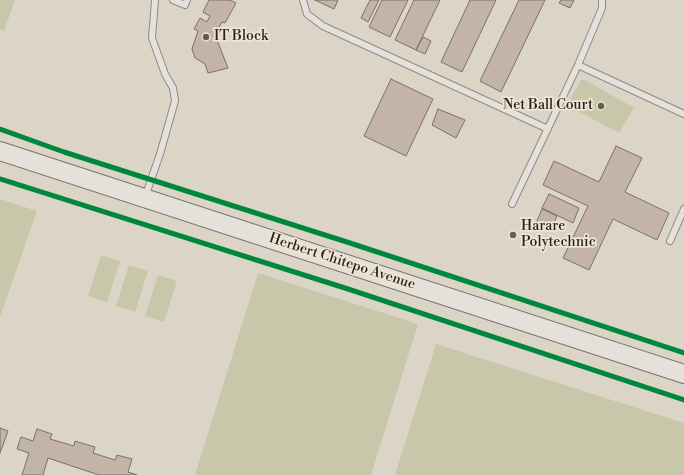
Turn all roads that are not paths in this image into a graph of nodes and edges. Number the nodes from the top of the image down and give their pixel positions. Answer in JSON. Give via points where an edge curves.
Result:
{"nodes":[{"id":1,"x":155,"y":0,"type":"edge"},
{"id":2,"x":173,"y":0,"type":"edge"},
{"id":3,"x":187,"y":0,"type":"edge"},
{"id":4,"x":303,"y":0,"type":"edge"},
{"id":5,"x":602,"y":0,"type":"edge"},
{"id":6,"x":578,"y":66,"type":"junction"},
{"id":7,"x":684,"y":114,"type":"edge"},
{"id":8,"x":548,"y":129,"type":"junction"},
{"id":9,"x":0,"y":151,"type":"edge"},
{"id":10,"x":144,"y":198,"type":"junction"},
{"id":11,"x":512,"y":204,"type":"dead end"},
{"id":12,"x":684,"y":209,"type":"edge"},
{"id":13,"x":670,"y":241,"type":"dead end"},
{"id":14,"x":684,"y":374,"type":"edge"}],
"edges":[{"from":1,"to":10,"type":"lane","via":[[152,38],[173,88],[175,101]]},
{"from":2,"to":3,"type":"lane","via":[[185,5]]},
{"from":4,"to":8,"type":"lane","via":[[307,14],[323,26]]},
{"from":5,"to":6,"type":"lane","via":[[602,8]]},
{"from":6,"to":7,"type":"lane"},
{"from":6,"to":8,"type":"lane"},
{"from":8,"to":11,"type":"lane"},
{"from":9,"to":10,"type":"main road","name":"Herbert Chitepo Avenue"},
{"from":10,"to":14,"type":"main road","name":"Herbert Chitepo Avenue"},
{"from":12,"to":13,"type":"lane"}]}
